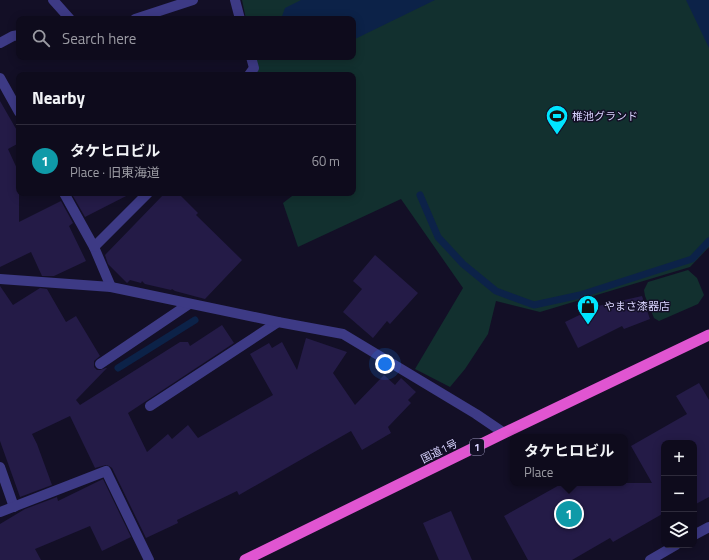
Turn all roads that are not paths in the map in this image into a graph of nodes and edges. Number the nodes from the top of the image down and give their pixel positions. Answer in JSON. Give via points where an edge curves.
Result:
{"nodes":[{"id":1,"x":53,"y":0,"type":"edge"},
{"id":2,"x":194,"y":0,"type":"edge"},
{"id":3,"x":235,"y":0,"type":"edge"},
{"id":4,"x":67,"y":16,"type":"edge"},
{"id":5,"x":144,"y":16,"type":"edge"},
{"id":6,"x":239,"y":16,"type":"edge"},
{"id":7,"x":16,"y":36,"type":"edge"},
{"id":8,"x":0,"y":43,"type":"edge"},
{"id":9,"x":252,"y":60,"type":"edge"},
{"id":10,"x":251,"y":72,"type":"edge"},
{"id":11,"x":0,"y":78,"type":"edge"},
{"id":12,"x":16,"y":107,"type":"edge"},
{"id":13,"x":66,"y":196,"type":"edge"},
{"id":14,"x":145,"y":196,"type":"edge"},
{"id":15,"x":94,"y":247,"type":"junction"},
{"id":16,"x":0,"y":279,"type":"edge"},
{"id":17,"x":111,"y":287,"type":"junction"},
{"id":18,"x":190,"y":304,"type":"junction"},
{"id":19,"x":278,"y":322,"type":"junction"},
{"id":20,"x":709,"y":335,"type":"edge"},
{"id":21,"x":100,"y":364,"type":"dead end"},
{"id":22,"x":150,"y":406,"type":"dead end"},
{"id":23,"x":504,"y":433,"type":"junction"},
{"id":24,"x":0,"y":467,"type":"edge"},
{"id":25,"x":14,"y":508,"type":"junction"},
{"id":26,"x":0,"y":512,"type":"edge"},
{"id":27,"x":709,"y":527,"type":"edge"},
{"id":28,"x":697,"y":533,"type":"edge"},
{"id":29,"x":671,"y":548,"type":"edge"},
{"id":30,"x":149,"y":560,"type":"edge"},
{"id":31,"x":245,"y":560,"type":"edge"},
{"id":32,"x":650,"y":560,"type":"edge"}],
"edges":[{"from":1,"to":4,"type":"street"},
{"from":2,"to":5,"type":"street"},
{"from":3,"to":6,"type":"street"},
{"from":7,"to":8,"type":"street"},
{"from":9,"to":10,"type":"street","via":[[254,68]]},
{"from":11,"to":12,"type":"street"},
{"from":13,"to":15,"type":"street"},
{"from":14,"to":15,"type":"street"},
{"from":15,"to":17,"type":"street"},
{"from":16,"to":17,"type":"street"},
{"from":17,"to":18,"type":"street"},
{"from":18,"to":19,"type":"street"},
{"from":18,"to":21,"type":"street"},
{"from":19,"to":22,"type":"street"},
{"from":19,"to":23,"type":"street","via":[[343,334]]},
{"from":20,"to":23,"type":"highway","name":"国道1号","number":"1"},
{"from":23,"to":31,"type":"highway","name":"国道1号","number":"1"},
{"from":24,"to":25,"type":"street"},
{"from":25,"to":26,"type":"street"},
{"from":25,"to":30,"type":"street","via":[[106,471]]},
{"from":27,"to":28,"type":"street"},
{"from":29,"to":32,"type":"street"}]}
